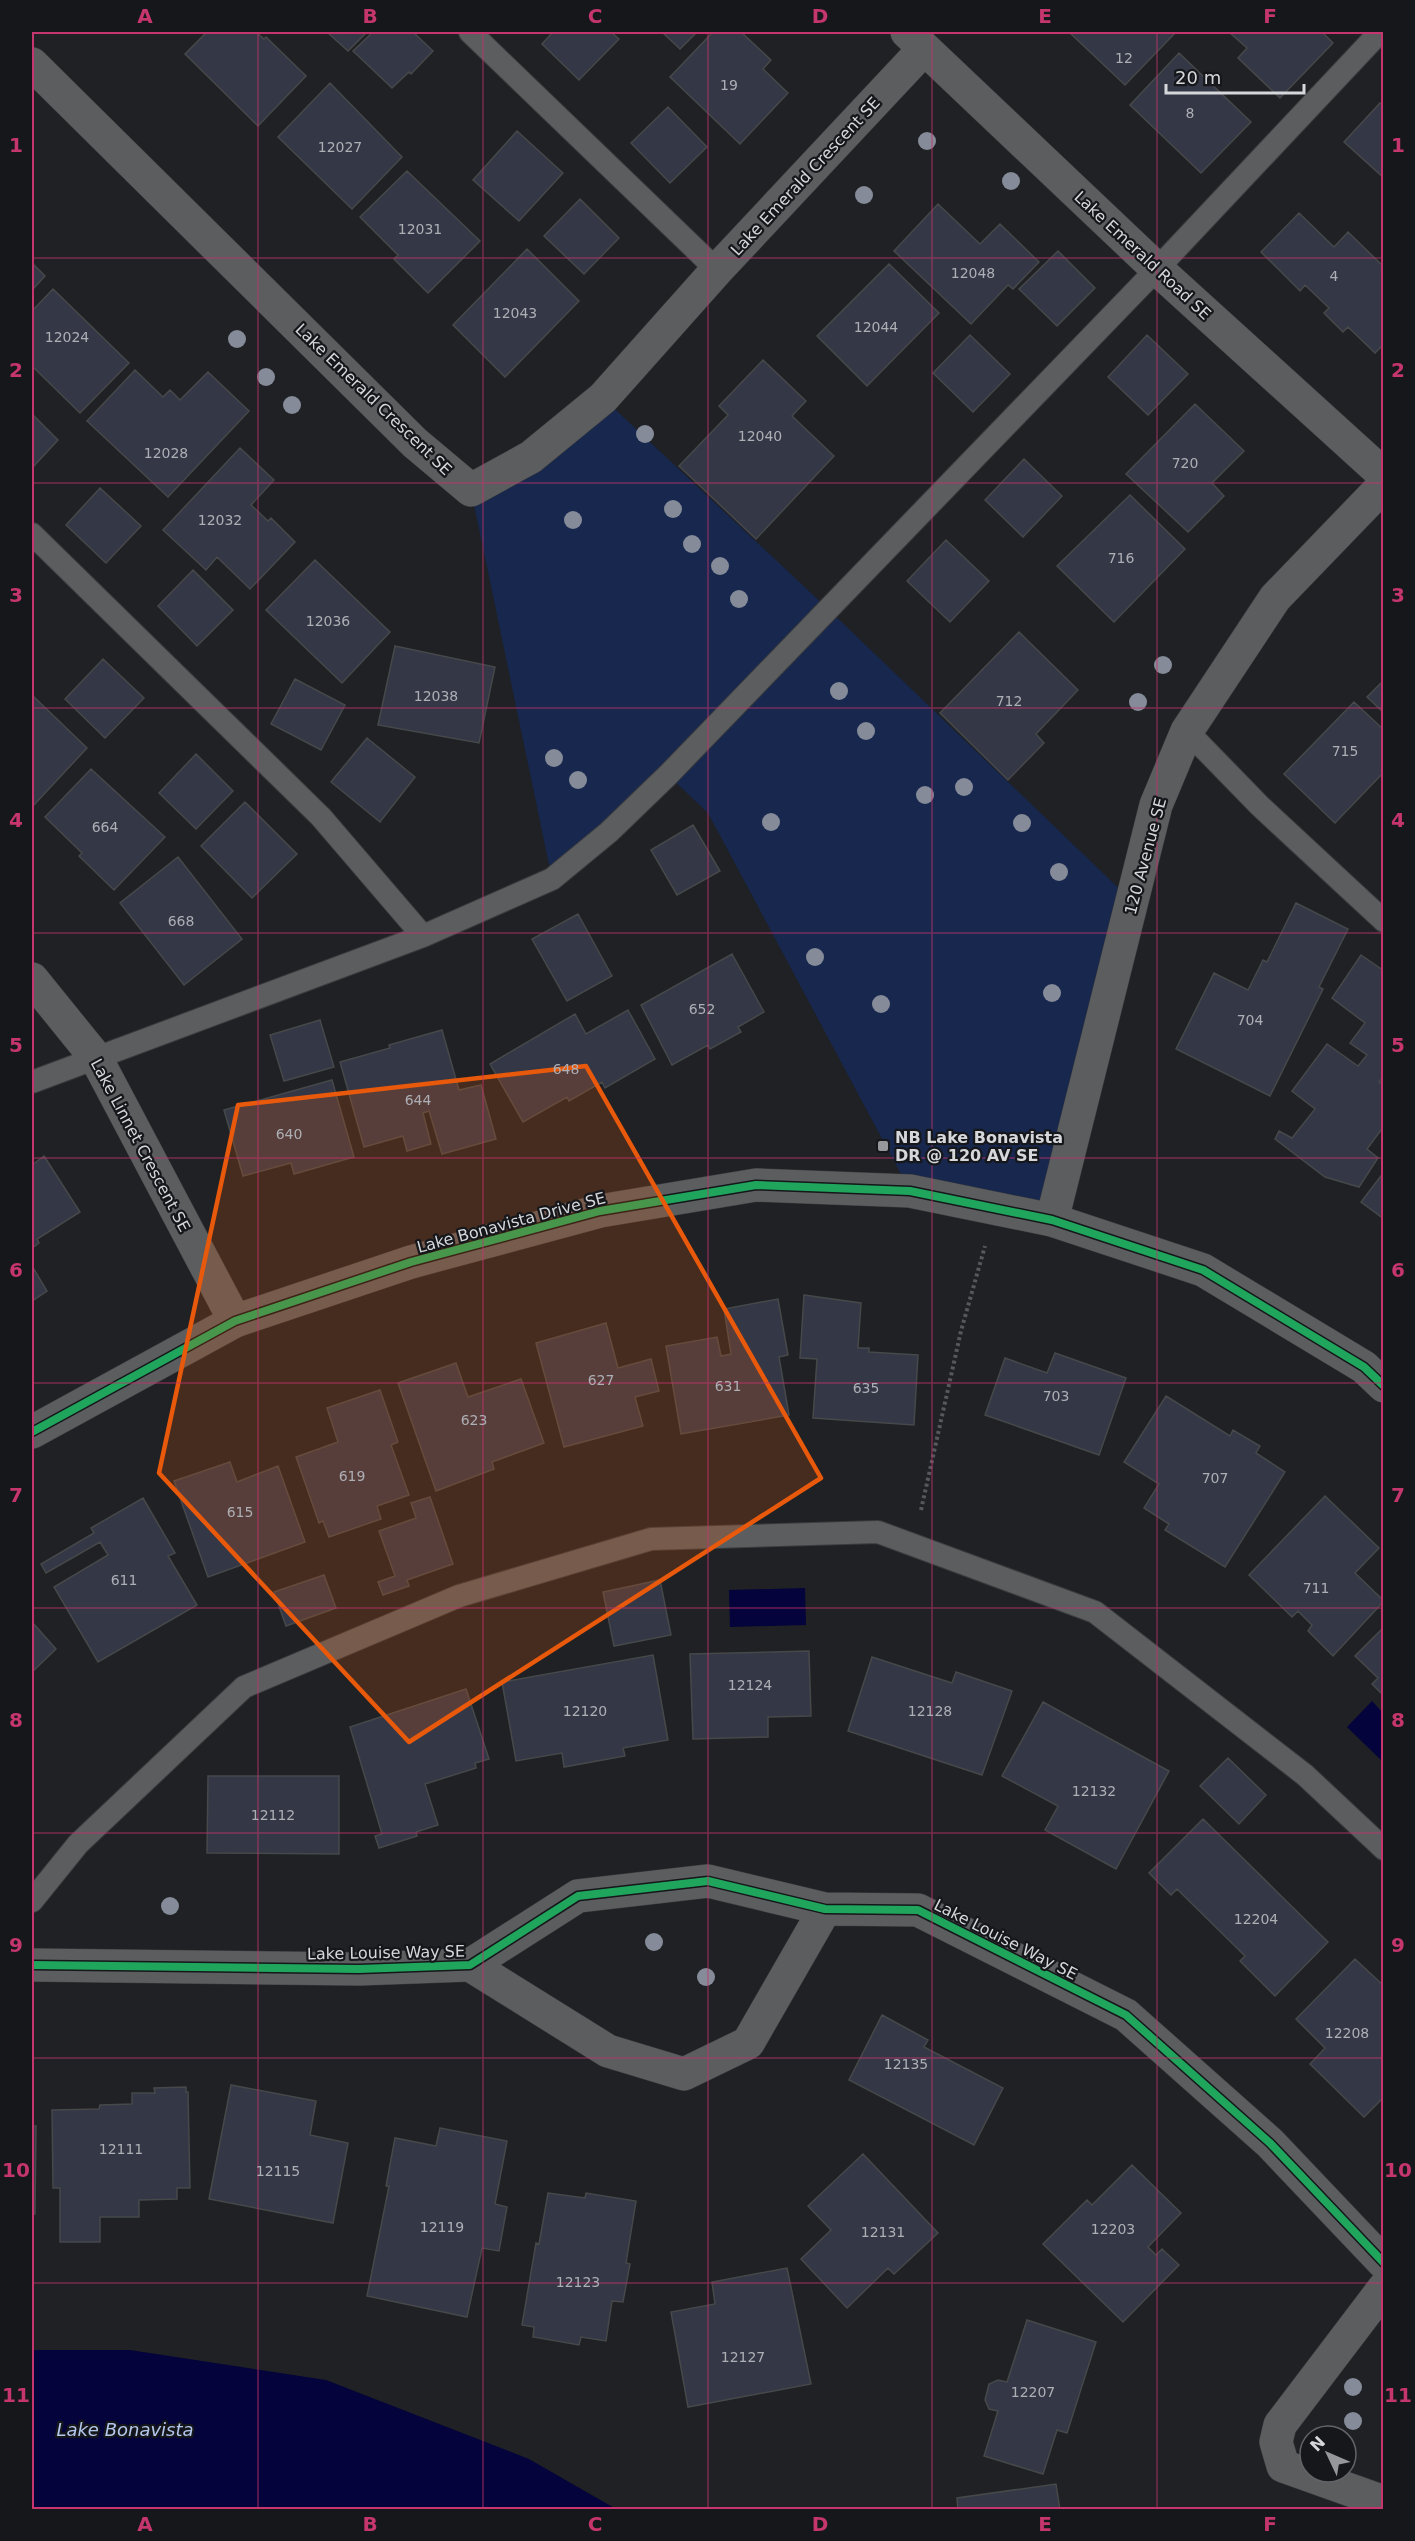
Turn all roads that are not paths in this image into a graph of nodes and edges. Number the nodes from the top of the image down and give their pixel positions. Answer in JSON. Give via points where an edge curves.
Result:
{"nodes":[{"id":1,"x":470,"y":32,"type":"edge"},
{"id":2,"x":1372,"y":34,"type":"edge"},
{"id":3,"x":915,"y":40,"type":"edge"},
{"id":4,"x":32,"y":64,"type":"edge"},
{"id":5,"x":1156,"y":269,"type":"junction"},
{"id":6,"x":717,"y":270,"type":"junction"},
{"id":7,"x":1383,"y":475,"type":"edge"},
{"id":8,"x":1383,"y":485,"type":"edge"},
{"id":9,"x":32,"y":534,"type":"edge"},
{"id":10,"x":1187,"y":731,"type":"junction"},
{"id":11,"x":1383,"y":921,"type":"edge"},
{"id":12,"x":423,"y":936,"type":"junction"},
{"id":13,"x":32,"y":979,"type":"edge"},
{"id":14,"x":96,"y":1058,"type":"junction"},
{"id":15,"x":32,"y":1082,"type":"edge"},
{"id":16,"x":1052,"y":1220,"type":"junction"},
{"id":17,"x":235,"y":1321,"type":"junction"},
{"id":18,"x":1383,"y":1386,"type":"edge"},
{"id":19,"x":32,"y":1432,"type":"edge"},
{"id":20,"x":1383,"y":1849,"type":"edge"},
{"id":21,"x":32,"y":1901,"type":"edge"},
{"id":22,"x":825,"y":1909,"type":"junction"},
{"id":23,"x":32,"y":1965,"type":"edge"},
{"id":24,"x":470,"y":1965,"type":"junction"},
{"id":25,"x":1383,"y":2263,"type":"edge"},
{"id":26,"x":1383,"y":2288,"type":"edge"},
{"id":27,"x":1383,"y":2502,"type":"edge"}],
"edges":[{"from":1,"to":6,"type":"lane"},
{"from":2,"to":5,"type":"lane"},
{"from":3,"to":5,"type":"street","name":"Lake Emerald Road SE"},
{"from":3,"to":6,"type":"street","name":"Lake Emerald Crescent SE"},
{"from":4,"to":6,"type":"street","name":"Lake Emerald Crescent SE","via":[[415,443],[471,490],[531,457],[603,398]]},
{"from":5,"to":7,"type":"street","name":"Lake Emerald Road SE"},
{"from":5,"to":12,"type":"lane","via":[[609,832],[552,879]]},
{"from":8,"to":10,"type":"street","name":"120 Avenue SE","via":[[1275,598]]},
{"from":9,"to":12,"type":"lane","via":[[321,817]]},
{"from":10,"to":11,"type":"lane","via":[[1260,806]]},
{"from":10,"to":16,"type":"street","name":"120 Avenue SE","via":[[1156,805]]},
{"from":12,"to":14,"type":"lane"},
{"from":13,"to":14,"type":"street","name":"Lake Linnet Crescent SE"},
{"from":14,"to":15,"type":"lane"},
{"from":14,"to":17,"type":"street","name":"Lake Linnet Crescent SE"},
{"from":16,"to":17,"type":"street","name":"Lake Bonavista Drive SE","via":[[910,1191],[756,1185],[600,1211],[411,1262]]},
{"from":16,"to":18,"type":"street","name":"Lake Bonavista Drive SE","via":[[1203,1270],[1364,1367]]},
{"from":17,"to":19,"type":"street","name":"Lake Bonavista Drive SE"},
{"from":20,"to":21,"type":"lane","via":[[1305,1775],[1095,1611],[878,1532],[651,1539],[459,1596],[244,1687],[78,1844]]},
{"from":22,"to":24,"type":"street","name":"Lake Louise Way SE","via":[[708,1881],[578,1896]]},
{"from":22,"to":24,"type":"street","name":"Lake Louise Way SE","via":[[748,2043],[684,2073],[608,2051]]},
{"from":22,"to":25,"type":"street","name":"Lake Louise Way SE","via":[[918,1910],[1126,2015],[1270,2143]]},
{"from":23,"to":24,"type":"street","name":"Lake Louise Way SE","via":[[359,1969]]},
{"from":26,"to":27,"type":"street","via":[[1280,2425],[1276,2442],[1283,2466]]}]}
